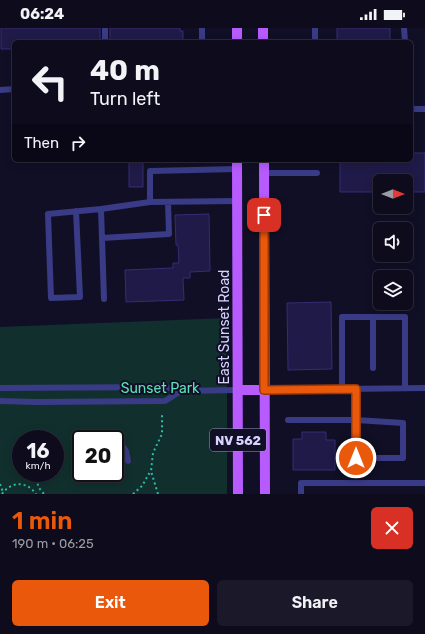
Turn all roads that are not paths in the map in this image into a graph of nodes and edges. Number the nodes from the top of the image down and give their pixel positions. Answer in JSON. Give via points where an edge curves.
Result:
{"nodes":[{"id":1,"x":105,"y":28,"type":"edge"},
{"id":2,"x":202,"y":28,"type":"edge"},
{"id":3,"x":237,"y":28,"type":"edge"},
{"id":4,"x":263,"y":28,"type":"edge"},
{"id":5,"x":315,"y":28,"type":"edge"},
{"id":6,"x":404,"y":28,"type":"edge"},
{"id":7,"x":105,"y":40,"type":"edge"},
{"id":8,"x":202,"y":40,"type":"edge"},
{"id":9,"x":237,"y":40,"type":"edge"},
{"id":10,"x":263,"y":40,"type":"edge"},
{"id":11,"x":315,"y":40,"type":"edge"},
{"id":12,"x":405,"y":40,"type":"edge"},
{"id":13,"x":12,"y":89,"type":"edge"},
{"id":14,"x":0,"y":90,"type":"edge"},
{"id":15,"x":413,"y":109,"type":"edge"},
{"id":16,"x":425,"y":109,"type":"edge"},
{"id":17,"x":264,"y":162,"type":"edge"},
{"id":18,"x":237,"y":165,"type":"edge"},
{"id":19,"x":264,"y":173,"type":"junction"},
{"id":20,"x":317,"y":173,"type":"dead end"},
{"id":21,"x":237,"y":201,"type":"junction"},
{"id":22,"x":150,"y":202,"type":"junction"},
{"id":23,"x":168,"y":202,"type":"junction"},
{"id":24,"x":101,"y":210,"type":"junction"},
{"id":25,"x":76,"y":212,"type":"junction"},
{"id":26,"x":102,"y":238,"type":"junction"},
{"id":27,"x":104,"y":300,"type":"dead end"},
{"id":28,"x":373,"y":317,"type":"junction"},
{"id":29,"x":374,"y":368,"type":"dead end"},
{"id":30,"x":0,"y":388,"type":"edge"},
{"id":31,"x":406,"y":388,"type":"junction"},
{"id":32,"x":425,"y":388,"type":"edge"},
{"id":33,"x":342,"y":389,"type":"junction"},
{"id":34,"x":356,"y":389,"type":"junction"},
{"id":35,"x":238,"y":390,"type":"junction"},
{"id":36,"x":264,"y":390,"type":"junction"},
{"id":37,"x":181,"y":391,"type":"junction"},
{"id":38,"x":0,"y":401,"type":"edge"},
{"id":39,"x":288,"y":420,"type":"dead end"},
{"id":40,"x":356,"y":420,"type":"junction"},
{"id":41,"x":124,"y":448,"type":"edge"},
{"id":42,"x":128,"y":461,"type":"dead end"},
{"id":43,"x":425,"y":483,"type":"edge"},
{"id":44,"x":238,"y":494,"type":"edge"},
{"id":45,"x":265,"y":494,"type":"edge"},
{"id":46,"x":301,"y":494,"type":"edge"}],
"edges":[{"from":1,"to":7,"type":"lane"},
{"from":2,"to":8,"type":"lane"},
{"from":3,"to":9,"type":"main road"},
{"from":4,"to":10,"type":"main road"},
{"from":5,"to":11,"type":"lane"},
{"from":6,"to":12,"type":"lane"},
{"from":13,"to":14,"type":"lane"},
{"from":15,"to":16,"type":"lane"},
{"from":17,"to":19,"type":"main road","number":"NV 562"},
{"from":18,"to":21,"type":"main road","name":"East Sunset Road","number":"NV 562"},
{"from":18,"to":22,"type":"lane","via":[[150,171]]},
{"from":19,"to":20,"type":"lane"},
{"from":19,"to":36,"type":"main road","number":"NV 562"},
{"from":21,"to":23,"type":"lane"},
{"from":21,"to":35,"type":"main road","name":"East Sunset Road","number":"NV 562"},
{"from":22,"to":23,"type":"lane"},
{"from":22,"to":24,"type":"lane"},
{"from":23,"to":26,"type":"lane","via":[[169,234]]},
{"from":24,"to":25,"type":"lane"},
{"from":24,"to":26,"type":"lane"},
{"from":25,"to":25,"type":"lane","via":[[48,214],[51,298],[80,297]]},
{"from":26,"to":27,"type":"lane"},
{"from":28,"to":29,"type":"lane"},
{"from":28,"to":31,"type":"lane","via":[[405,317]]},
{"from":28,"to":33,"type":"lane","via":[[342,317]]},
{"from":30,"to":37,"type":"lane","via":[[164,387]]},
{"from":31,"to":32,"type":"lane"},
{"from":31,"to":34,"type":"lane"},
{"from":33,"to":34,"type":"lane"},
{"from":33,"to":36,"type":"lane"},
{"from":34,"to":40,"type":"lane"},
{"from":35,"to":36,"type":"main road"},
{"from":35,"to":37,"type":"lane"},
{"from":35,"to":44,"type":"main road","name":"East Sunset Road","number":"NV 562"},
{"from":36,"to":45,"type":"main road","number":"NV 562"},
{"from":37,"to":38,"type":"lane","via":[[165,401]]},
{"from":39,"to":40,"type":"lane"},
{"from":40,"to":40,"type":"lane","via":[[356,458],[403,458],[403,423]]},
{"from":41,"to":42,"type":"lane"},
{"from":43,"to":46,"type":"lane","via":[[301,483]]}]}
